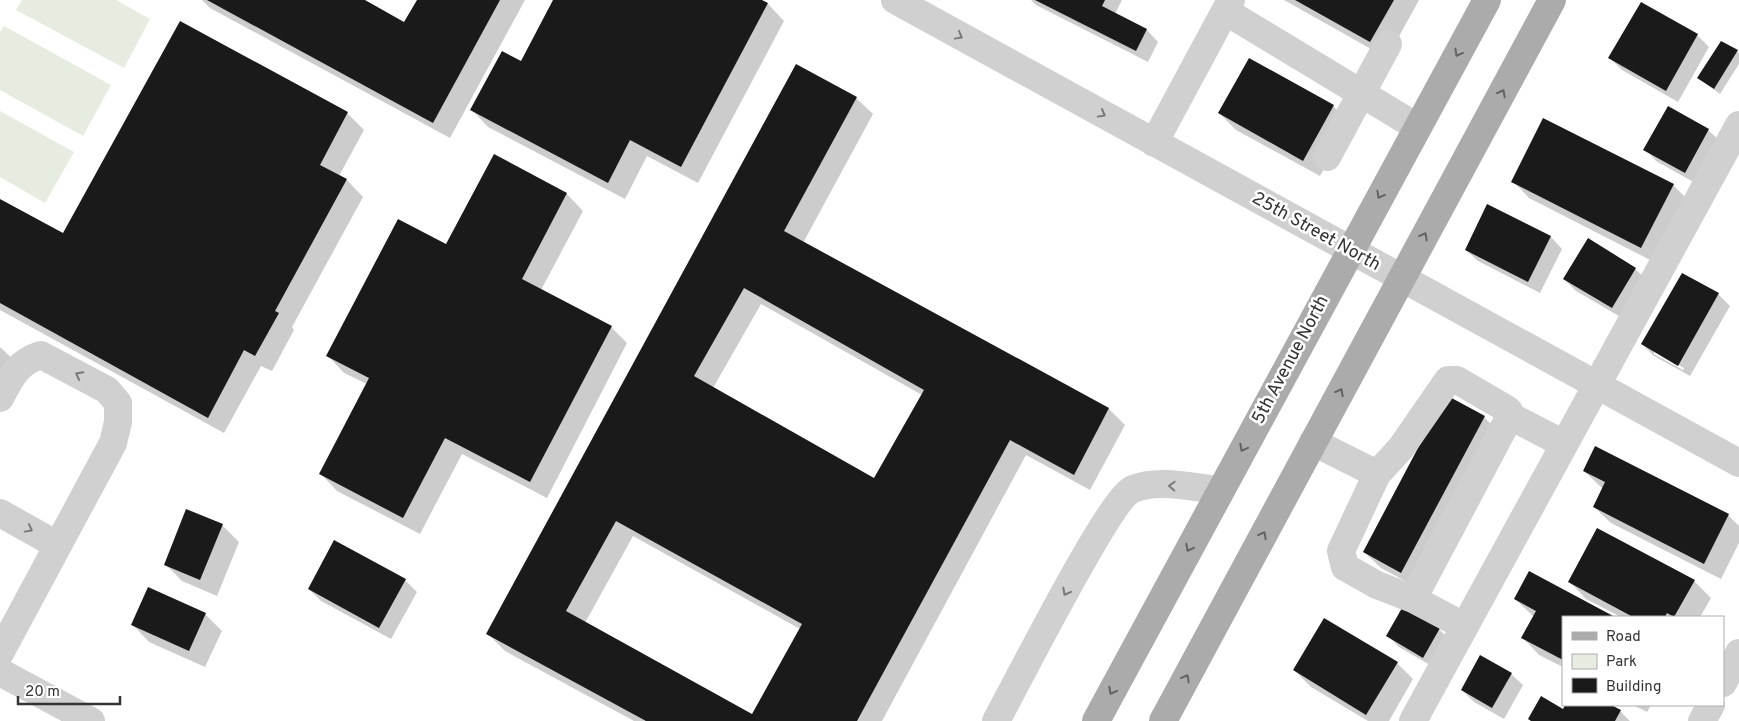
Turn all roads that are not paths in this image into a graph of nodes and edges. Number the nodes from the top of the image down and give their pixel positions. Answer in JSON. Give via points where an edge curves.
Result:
{"nodes":[{"id":1,"x":1487,"y":0,"type":"edge"},
{"id":2,"x":1552,"y":0,"type":"edge"},
{"id":3,"x":912,"y":4,"type":"edge"},
{"id":4,"x":1228,"y":6,"type":"edge"},
{"id":5,"x":1388,"y":44,"type":"dead end"},
{"id":6,"x":1361,"y":94,"type":"junction"},
{"id":7,"x":1739,"y":125,"type":"edge"},
{"id":8,"x":1418,"y":128,"type":"junction"},
{"id":9,"x":1154,"y":143,"type":"junction"},
{"id":10,"x":1327,"y":157,"type":"dead end"},
{"id":11,"x":1350,"y":251,"type":"junction"},
{"id":12,"x":1401,"y":279,"type":"junction"},
{"id":13,"x":1597,"y":385,"type":"junction"},
{"id":14,"x":0,"y":398,"type":"edge"},
{"id":15,"x":1510,"y":416,"type":"junction"},
{"id":16,"x":1313,"y":442,"type":"junction"},
{"id":17,"x":1564,"y":444,"type":"junction"},
{"id":18,"x":1739,"y":463,"type":"edge"},
{"id":19,"x":1377,"y":474,"type":"junction"},
{"id":20,"x":1220,"y":490,"type":"junction"},
{"id":21,"x":0,"y":513,"type":"edge"},
{"id":22,"x":57,"y":545,"type":"junction"},
{"id":23,"x":1413,"y":600,"type":"junction"},
{"id":24,"x":1464,"y":626,"type":"junction"},
{"id":25,"x":0,"y":653,"type":"edge"},
{"id":26,"x":1739,"y":653,"type":"edge"},
{"id":27,"x":0,"y":672,"type":"edge"},
{"id":28,"x":1724,"y":681,"type":"edge"},
{"id":29,"x":1710,"y":706,"type":"edge"},
{"id":30,"x":91,"y":721,"type":"edge"},
{"id":31,"x":996,"y":721,"type":"edge"},
{"id":32,"x":1096,"y":721,"type":"edge"},
{"id":33,"x":1163,"y":721,"type":"edge"},
{"id":34,"x":1413,"y":721,"type":"edge"},
{"id":35,"x":1702,"y":721,"type":"edge"}],
"edges":[{"from":1,"to":8,"type":"main road","name":"5th Avenue North","one_way":true},
{"from":12,"to":2,"type":"main road","one_way":true},
{"from":3,"to":9,"type":"street","name":"25th Street North","one_way":true},
{"from":4,"to":6,"type":"street"},
{"from":4,"to":9,"type":"street"},
{"from":5,"to":6,"type":"street"},
{"from":6,"to":8,"type":"street"},
{"from":6,"to":10,"type":"street"},
{"from":7,"to":13,"type":"street"},
{"from":8,"to":11,"type":"main road","name":"5th Avenue North","one_way":true},
{"from":9,"to":11,"type":"street","name":"25th Street North"},
{"from":11,"to":12,"type":"street","name":"25th Street North"},
{"from":11,"to":20,"type":"main road","name":"5th Avenue North","one_way":true},
{"from":12,"to":13,"type":"street","name":"25th Street North"},
{"from":16,"to":12,"type":"main road","one_way":true},
{"from":13,"to":17,"type":"street"},
{"from":13,"to":18,"type":"street","name":"25th Street North"},
{"from":22,"to":14,"type":"street","one_way":true,"via":[[112,443],[118,422],[118,402],[107,390],[42,355],[27,360],[11,376]]},
{"from":15,"to":17,"type":"street"},
{"from":15,"to":19,"type":"street","via":[[1506,408],[1458,380],[1448,380],[1401,448]]},
{"from":15,"to":23,"type":"street"},
{"from":16,"to":19,"type":"street"},
{"from":33,"to":16,"type":"main road","one_way":true},
{"from":17,"to":24,"type":"street"},
{"from":19,"to":23,"type":"street","via":[[1341,551],[1345,567],[1377,586]]},
{"from":20,"to":31,"type":"street","one_way":true,"via":[[1150,485],[1132,489],[1120,502],[1077,572]]},
{"from":20,"to":32,"type":"main road","name":"5th Avenue North","one_way":true},
{"from":21,"to":22,"type":"street","one_way":true},
{"from":22,"to":25,"type":"street"},
{"from":23,"to":24,"type":"street"},
{"from":24,"to":34,"type":"street"},
{"from":26,"to":28,"type":"street"},
{"from":27,"to":30,"type":"street"},
{"from":29,"to":35,"type":"street"}]}
